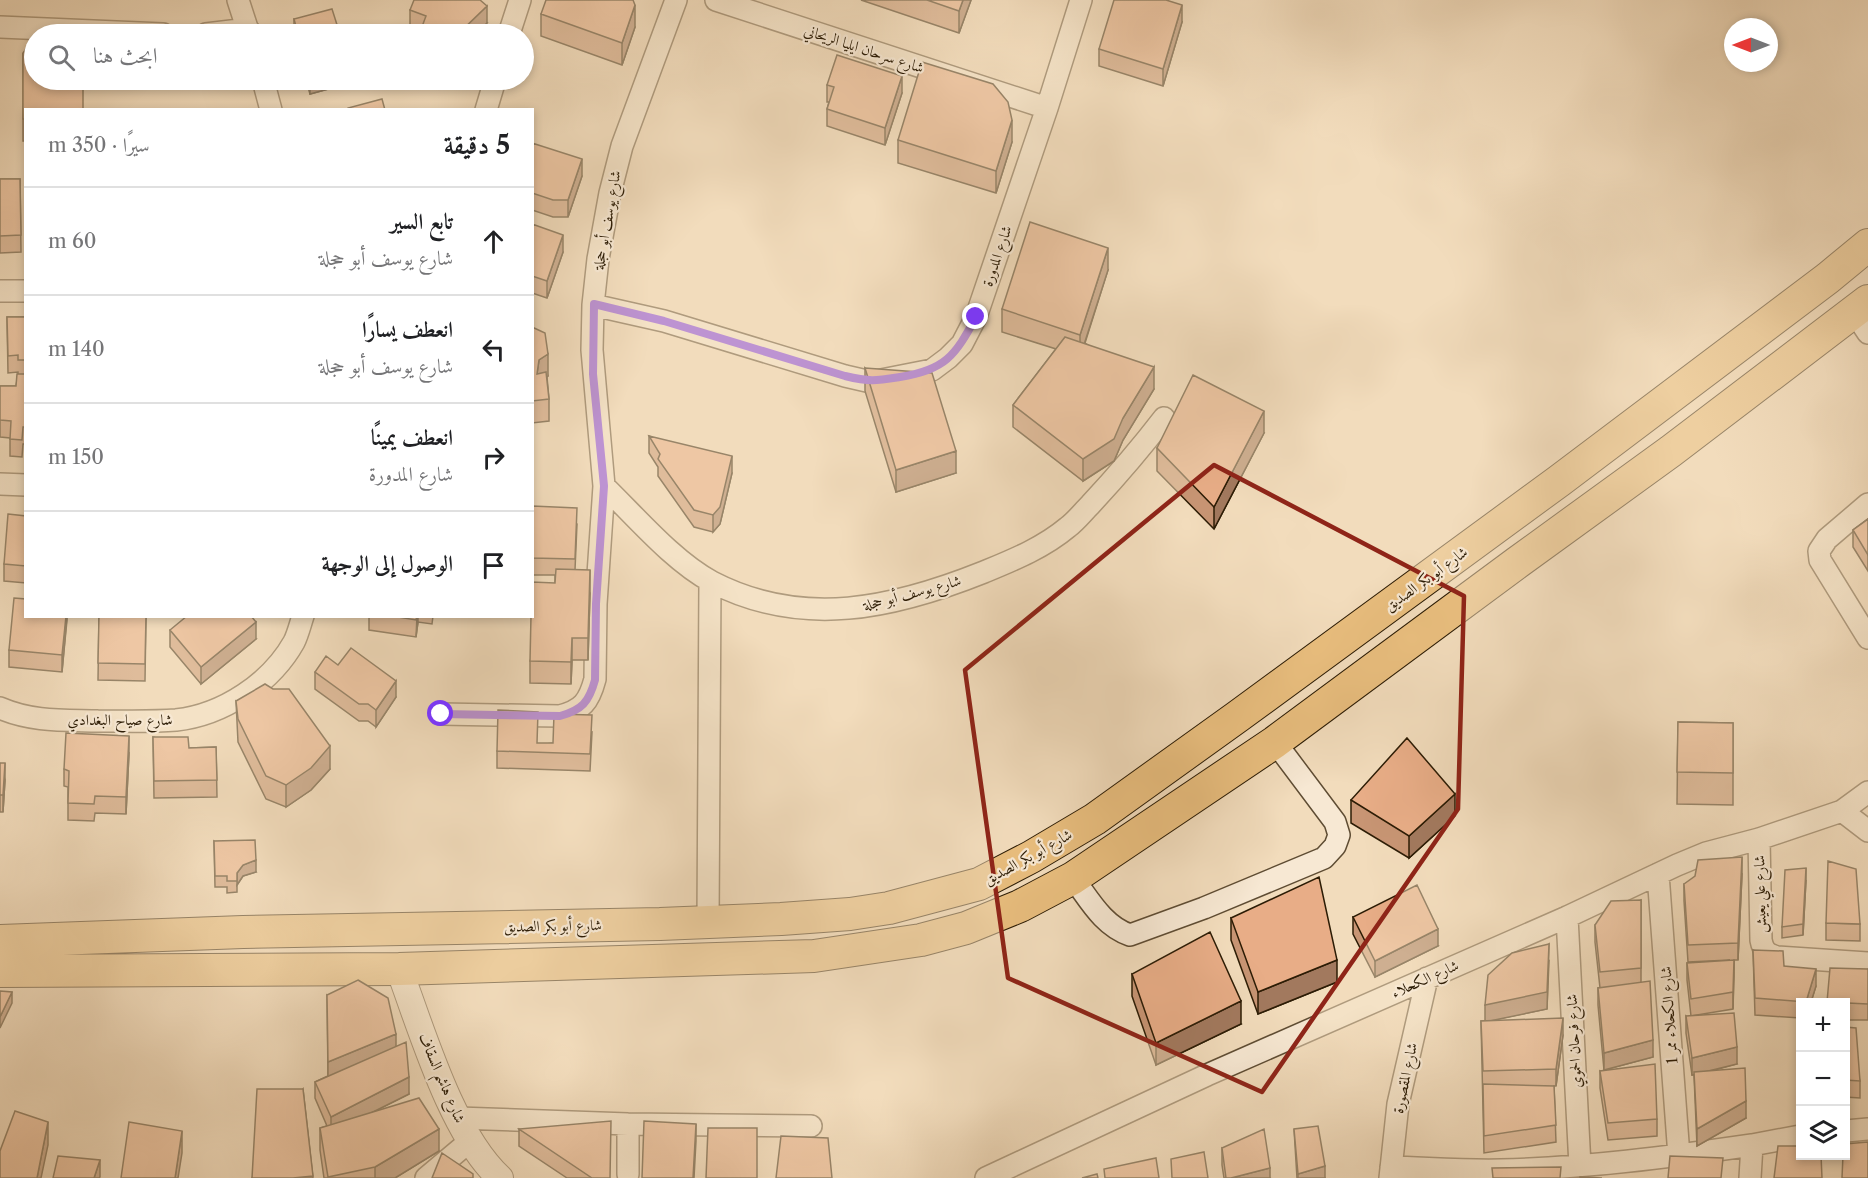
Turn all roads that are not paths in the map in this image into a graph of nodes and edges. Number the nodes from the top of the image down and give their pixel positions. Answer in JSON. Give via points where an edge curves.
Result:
{"nodes":[{"id":1,"x":238,"y":0,"type":"edge"},
{"id":2,"x":520,"y":0,"type":"edge"},
{"id":3,"x":676,"y":0,"type":"edge"},
{"id":4,"x":716,"y":0,"type":"edge"},
{"id":5,"x":1081,"y":0,"type":"edge"},
{"id":6,"x":246,"y":24,"type":"edge"},
{"id":7,"x":512,"y":24,"type":"edge"},
{"id":8,"x":0,"y":27,"type":"edge"},
{"id":9,"x":24,"y":28,"type":"edge"},
{"id":10,"x":266,"y":90,"type":"edge"},
{"id":11,"x":492,"y":90,"type":"edge"},
{"id":12,"x":270,"y":108,"type":"edge"},
{"id":13,"x":487,"y":108,"type":"edge"},
{"id":14,"x":1047,"y":108,"type":"junction"},
{"id":15,"x":1868,"y":245,"type":"edge"},
{"id":16,"x":0,"y":291,"type":"edge"},
{"id":17,"x":24,"y":291,"type":"edge"},
{"id":18,"x":594,"y":304,"type":"junction"},
{"id":19,"x":1863,"y":315,"type":"edge"},
{"id":20,"x":1164,"y":418,"type":"dead end"},
{"id":21,"x":0,"y":484,"type":"edge"},
{"id":22,"x":24,"y":485,"type":"edge"},
{"id":23,"x":604,"y":486,"type":"junction"},
{"id":24,"x":1868,"y":504,"type":"edge"},
{"id":25,"x":710,"y":581,"type":"junction"},
{"id":26,"x":302,"y":618,"type":"edge"},
{"id":27,"x":1868,"y":638,"type":"edge"},
{"id":28,"x":0,"y":708,"type":"edge"},
{"id":29,"x":441,"y":714,"type":"dead end"},
{"id":30,"x":1275,"y":742,"type":"junction"},
{"id":31,"x":1868,"y":792,"type":"edge"},
{"id":32,"x":1842,"y":811,"type":"junction"},
{"id":33,"x":1868,"y":831,"type":"edge"},
{"id":34,"x":1759,"y":839,"type":"junction"},
{"id":35,"x":1658,"y":874,"type":"junction"},
{"id":36,"x":1073,"y":878,"type":"junction"},
{"id":37,"x":1567,"y":917,"type":"junction"},
{"id":38,"x":708,"y":922,"type":"junction"},
{"id":39,"x":243,"y":932,"type":"junction"},
{"id":40,"x":0,"y":941,"type":"edge"},
{"id":41,"x":1868,"y":963,"type":"edge"},
{"id":42,"x":244,"y":969,"type":"junction"},
{"id":43,"x":399,"y":969,"type":"junction"},
{"id":44,"x":0,"y":971,"type":"edge"},
{"id":45,"x":1427,"y":978,"type":"junction"},
{"id":46,"x":628,"y":1124,"type":"junction"},
{"id":47,"x":811,"y":1126,"type":"dead end"},
{"id":48,"x":464,"y":1129,"type":"junction"},
{"id":49,"x":1868,"y":1129,"type":"edge"},
{"id":50,"x":1850,"y":1131,"type":"edge"},
{"id":51,"x":1796,"y":1137,"type":"edge"},
{"id":52,"x":1752,"y":1145,"type":"junction"},
{"id":53,"x":1679,"y":1156,"type":"junction"},
{"id":54,"x":1580,"y":1166,"type":"junction"},
{"id":55,"x":1391,"y":1173,"type":"edge"},
{"id":56,"x":628,"y":1174,"type":"dead end"},
{"id":57,"x":426,"y":1178,"type":"edge"},
{"id":58,"x":500,"y":1178,"type":"edge"},
{"id":59,"x":986,"y":1178,"type":"edge"},
{"id":60,"x":1750,"y":1178,"type":"edge"}],
"edges":[{"from":1,"to":6,"type":"street"},
{"from":2,"to":7,"type":"street"},
{"from":3,"to":18,"type":"street","name":"شارع يوسف أبو حجلة","via":[[614,175]]},
{"from":4,"to":14,"type":"street","name":"شارع سرحان ايليا الريحاني"},
{"from":5,"to":14,"type":"street","name":"شارع المدورة"},
{"from":8,"to":9,"type":"street"},
{"from":10,"to":12,"type":"street"},
{"from":11,"to":13,"type":"street"},
{"from":14,"to":18,"type":"street","name":"شارع المدورة","via":[[976,317],[962,344],[932,370],[871,382]]},
{"from":15,"to":38,"type":"main road","name":"شارع أبو بكر الصديق","via":[[1568,474],[1247,710],[1095,819],[1031,857],[979,884],[889,908]]},
{"from":16,"to":17,"type":"street"},
{"from":18,"to":23,"type":"street","name":"شارع يوسف أبو حجلة","via":[[593,374]]},
{"from":19,"to":30,"type":"main road"},
{"from":20,"to":25,"type":"street","name":"شارع يوسف أبو حجلة","via":[[1068,527],[1038,548],[958,582],[850,610],[807,609],[760,601]]},
{"from":21,"to":22,"type":"street"},
{"from":23,"to":25,"type":"street","name":"شارع يوسف أبو حجلة","via":[[669,550]]},
{"from":23,"to":29,"type":"street","name":"شارع يوسف أبو حجلة","via":[[595,680],[589,697],[576,711],[554,716]]},
{"from":24,"to":27,"type":"street","via":[[1827,538],[1819,550],[1820,560]]},
{"from":25,"to":38,"type":"street"},
{"from":26,"to":28,"type":"street","name":"شارع صياح البغدادي","via":[[294,641],[276,668],[258,685],[200,715],[169,720],[48,720]]},
{"from":30,"to":36,"type":"main road"},
{"from":30,"to":36,"type":"street","via":[[1335,822],[1340,835],[1324,858],[1130,935],[1105,921]]},
{"from":31,"to":32,"type":"street","name":"شارع الكحلاء"},
{"from":32,"to":33,"type":"street"},
{"from":32,"to":34,"type":"street","name":"شارع الكحلاء"},
{"from":34,"to":35,"type":"street","name":"شارع الكحلاء","via":[[1706,853]]},
{"from":34,"to":41,"type":"street","name":"شارع علي يعيش","via":[[1761,940],[1768,954]]},
{"from":35,"to":37,"type":"street","name":"شارع الكحلاء"},
{"from":35,"to":53,"type":"street","name":"شارع الكحلاء ممر 1"},
{"from":36,"to":43,"type":"main road","via":[[966,928],[876,948],[814,956]]},
{"from":37,"to":45,"type":"street","name":"شارع الكحلاء"},
{"from":37,"to":54,"type":"street","name":"شارع فرحان الحموي"},
{"from":38,"to":39,"type":"main road","name":"شارع أبو بكر الصديق"},
{"from":39,"to":40,"type":"main road","name":"شارع أبو بكر الصديق"},
{"from":39,"to":42,"type":"main road","via":[[232,941],[230,954]]},
{"from":42,"to":43,"type":"main road"},
{"from":42,"to":44,"type":"main road"},
{"from":43,"to":48,"type":"street","name":"شارع هاشم السقاف"},
{"from":45,"to":55,"type":"street","name":"شارع المقصورة","via":[[1398,1104]]},
{"from":45,"to":59,"type":"street","name":"شارع الكحلاء"},
{"from":46,"to":47,"type":"street"},
{"from":46,"to":48,"type":"street"},
{"from":46,"to":56,"type":"street"},
{"from":48,"to":57,"type":"street"},
{"from":48,"to":58,"type":"street","name":"شارع هاشم السقاف","via":[[487,1166]]},
{"from":49,"to":50,"type":"street"},
{"from":51,"to":52,"type":"street"},
{"from":52,"to":53,"type":"street"},
{"from":52,"to":60,"type":"street"},
{"from":53,"to":54,"type":"street"},
{"from":54,"to":55,"type":"street"}]}
